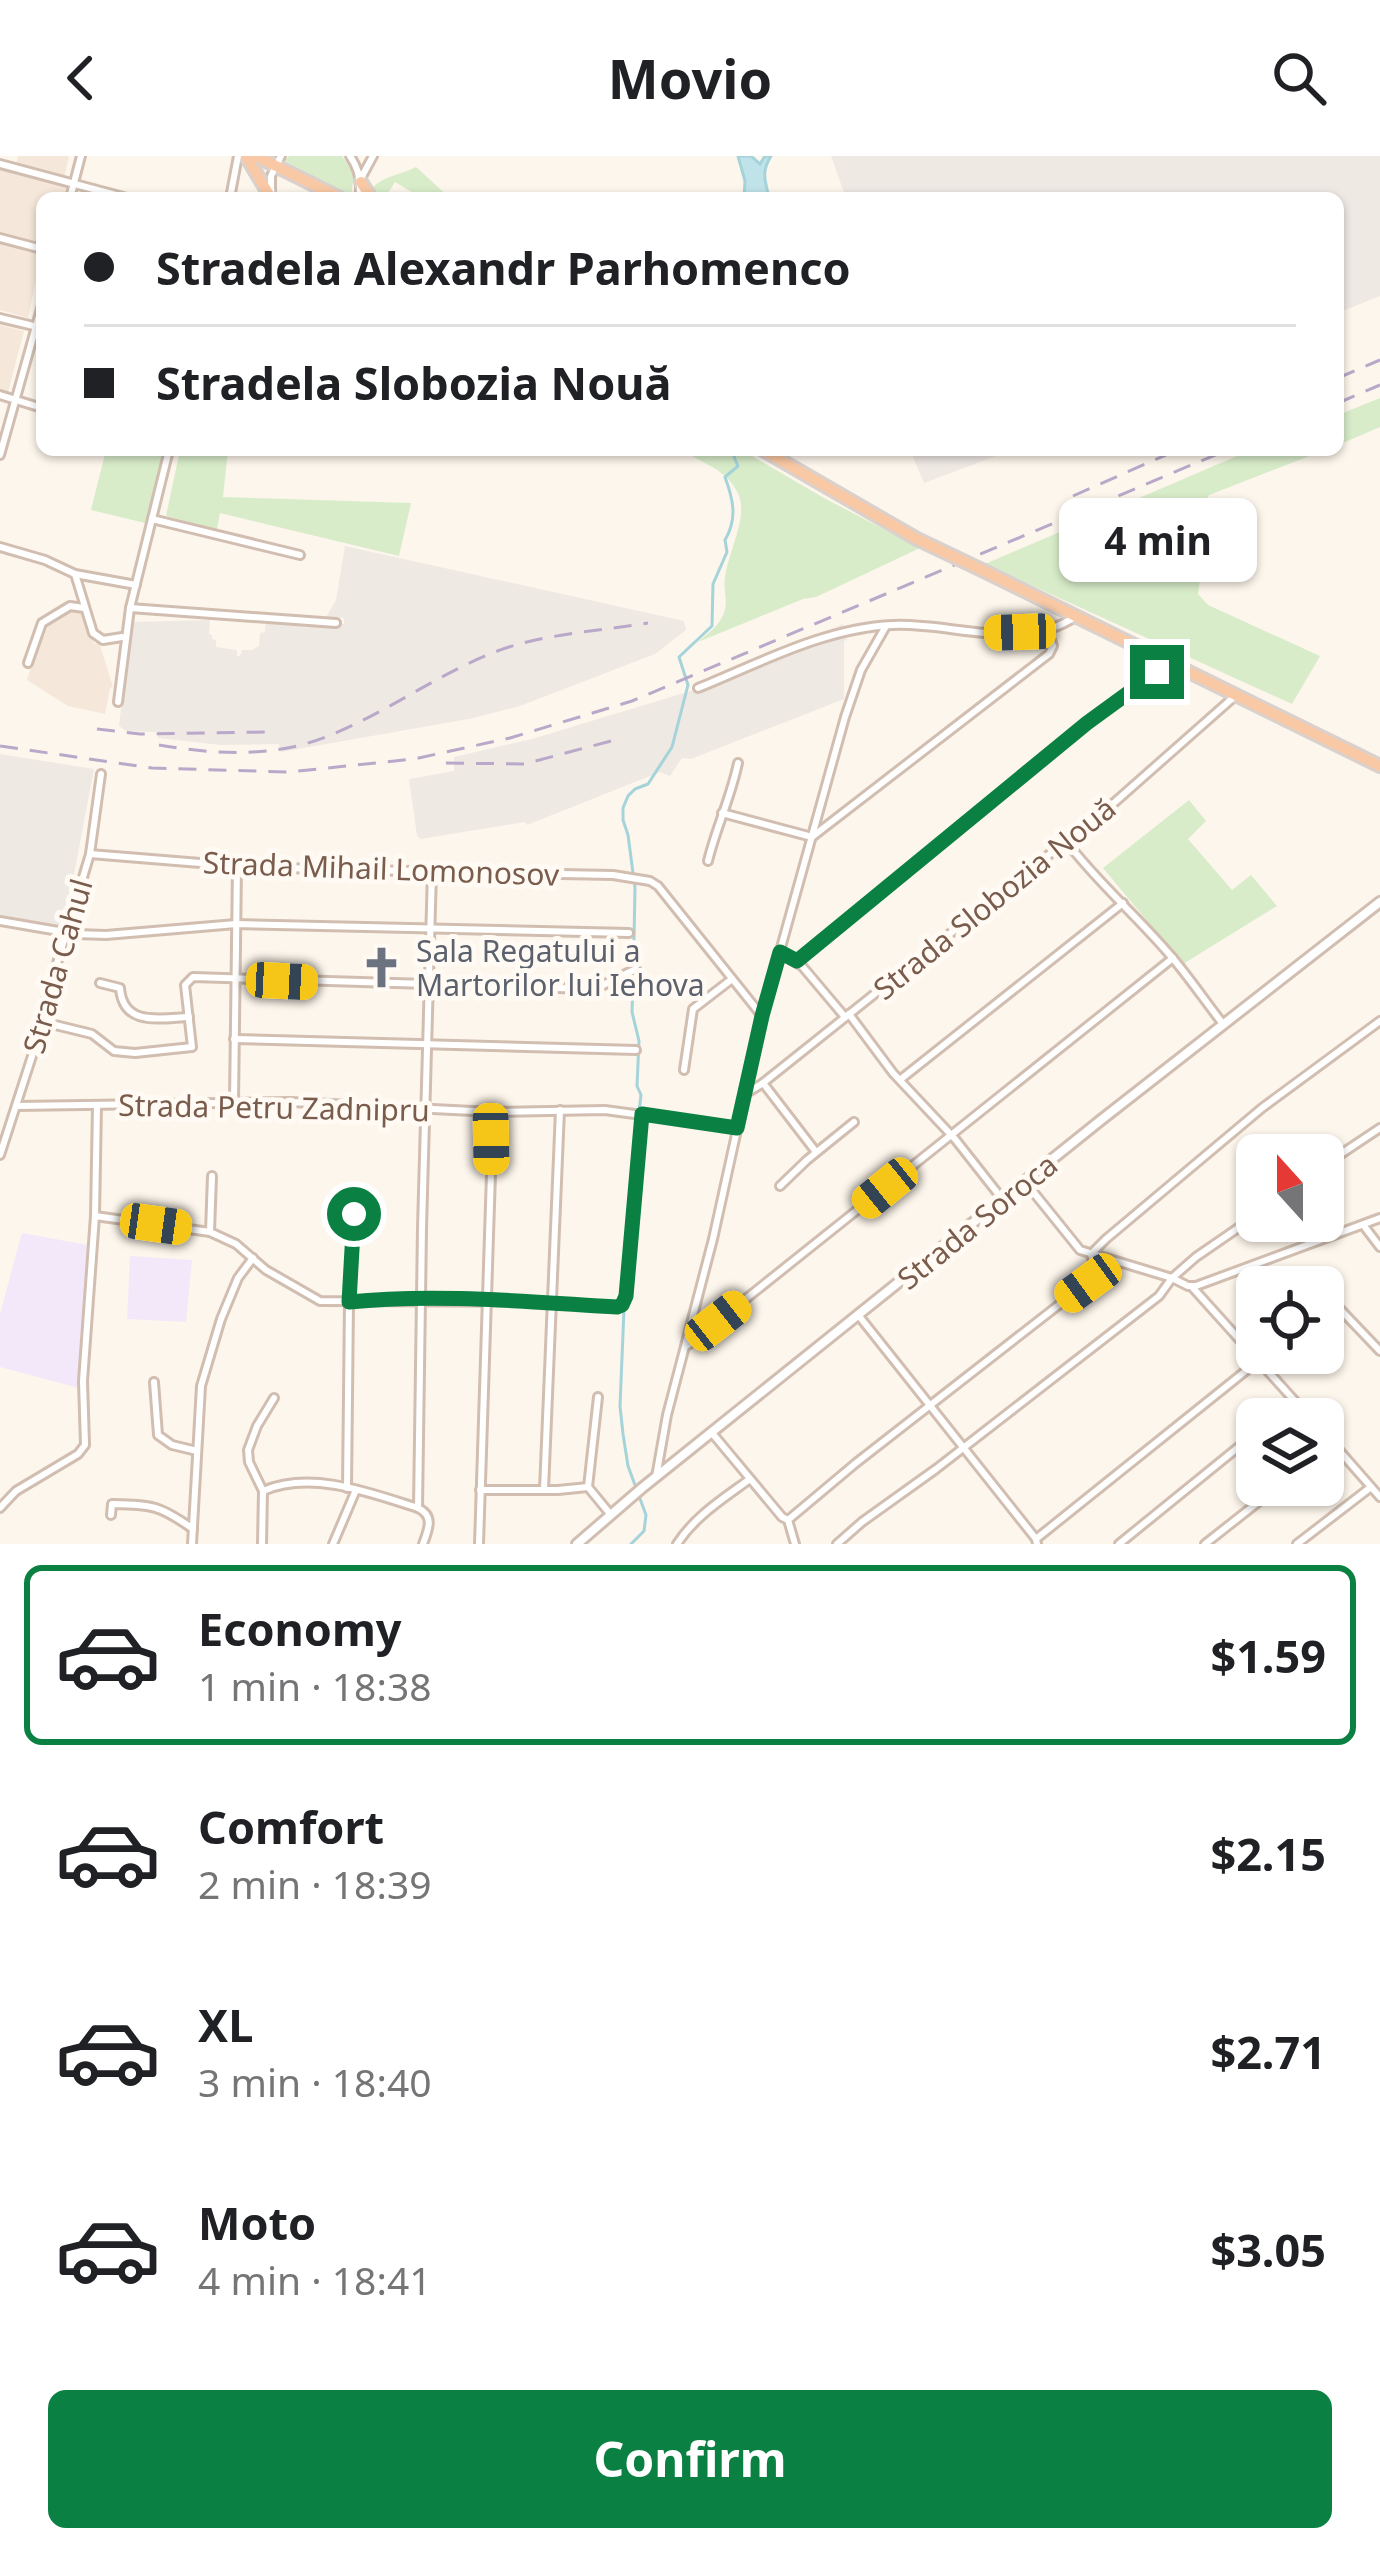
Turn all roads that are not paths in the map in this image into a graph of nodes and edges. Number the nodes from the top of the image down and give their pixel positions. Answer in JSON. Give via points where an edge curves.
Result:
{"nodes":[{"id":1,"x":81,"y":156,"type":"edge"},
{"id":2,"x":242,"y":156,"type":"edge"},
{"id":3,"x":256,"y":156,"type":"edge"},
{"id":4,"x":350,"y":156,"type":"edge"},
{"id":5,"x":373,"y":156,"type":"edge"},
{"id":6,"x":278,"y":160,"type":"edge"},
{"id":7,"x":0,"y":164,"type":"edge"},
{"id":8,"x":361,"y":181,"type":"junction"},
{"id":9,"x":74,"y":184,"type":"junction"},
{"id":10,"x":72,"y":192,"type":"edge"},
{"id":11,"x":104,"y":192,"type":"edge"},
{"id":12,"x":232,"y":192,"type":"edge"},
{"id":13,"x":267,"y":192,"type":"edge"},
{"id":14,"x":271,"y":192,"type":"edge"},
{"id":15,"x":330,"y":192,"type":"edge"},
{"id":16,"x":360,"y":192,"type":"edge"},
{"id":17,"x":367,"y":192,"type":"edge"},
{"id":18,"x":0,"y":238,"type":"edge"},
{"id":19,"x":36,"y":247,"type":"edge"},
{"id":20,"x":0,"y":318,"type":"edge"},
{"id":21,"x":36,"y":326,"type":"edge"},
{"id":22,"x":36,"y":337,"type":"edge"},
{"id":23,"x":0,"y":395,"type":"edge"},
{"id":24,"x":16,"y":400,"type":"junction"},
{"id":25,"x":36,"y":406,"type":"edge"},
{"id":26,"x":0,"y":454,"type":"edge"},
{"id":27,"x":168,"y":456,"type":"edge"},
{"id":28,"x":773,"y":456,"type":"edge"},
{"id":29,"x":152,"y":518,"type":"junction"},
{"id":30,"x":0,"y":548,"type":"edge"},
{"id":31,"x":300,"y":555,"type":"dead end"},
{"id":32,"x":75,"y":574,"type":"junction"},
{"id":33,"x":136,"y":585,"type":"junction"},
{"id":34,"x":84,"y":608,"type":"junction"},
{"id":35,"x":130,"y":608,"type":"junction"},
{"id":36,"x":1076,"y":616,"type":"junction"},
{"id":37,"x":336,"y":623,"type":"dead end"},
{"id":38,"x":886,"y":626,"type":"junction"},
{"id":39,"x":1047,"y":629,"type":"junction"},
{"id":40,"x":125,"y":634,"type":"junction"},
{"id":41,"x":28,"y":663,"type":"dead end"},
{"id":42,"x":1172,"y":664,"type":"junction"},
{"id":43,"x":698,"y":688,"type":"dead end"},
{"id":44,"x":1236,"y":695,"type":"junction"},
{"id":45,"x":118,"y":702,"type":"dead end"},
{"id":46,"x":738,"y":763,"type":"dead end"},
{"id":47,"x":1380,"y":766,"type":"edge"},
{"id":48,"x":101,"y":775,"type":"dead end"},
{"id":49,"x":722,"y":813,"type":"junction"},
{"id":50,"x":812,"y":837,"type":"junction"},
{"id":51,"x":1066,"y":841,"type":"junction"},
{"id":52,"x":90,"y":854,"type":"junction"},
{"id":53,"x":708,"y":861,"type":"dead end"},
{"id":54,"x":237,"y":866,"type":"junction"},
{"id":55,"x":432,"y":871,"type":"junction"},
{"id":56,"x":1380,"y":902,"type":"edge"},
{"id":57,"x":1123,"y":903,"type":"junction"},
{"id":58,"x":0,"y":921,"type":"edge"},
{"id":59,"x":236,"y":924,"type":"junction"},
{"id":60,"x":430,"y":927,"type":"junction"},
{"id":61,"x":68,"y":932,"type":"junction"},
{"id":62,"x":629,"y":933,"type":"dead end"},
{"id":63,"x":780,"y":952,"type":"junction"},
{"id":64,"x":1173,"y":958,"type":"junction"},
{"id":65,"x":797,"y":961,"type":"junction"},
{"id":66,"x":636,"y":968,"type":"dead end"},
{"id":67,"x":235,"y":979,"type":"junction"},
{"id":68,"x":732,"y":979,"type":"junction"},
{"id":69,"x":100,"y":982,"type":"dead end"},
{"id":70,"x":428,"y":986,"type":"junction"},
{"id":71,"x":762,"y":1016,"type":"junction"},
{"id":72,"x":847,"y":1016,"type":"junction"},
{"id":73,"x":189,"y":1017,"type":"junction"},
{"id":74,"x":1380,"y":1021,"type":"edge"},
{"id":75,"x":43,"y":1022,"type":"junction"},
{"id":76,"x":1224,"y":1025,"type":"junction"},
{"id":77,"x":234,"y":1039,"type":"junction"},
{"id":78,"x":427,"y":1045,"type":"junction"},
{"id":79,"x":636,"y":1050,"type":"dead end"},
{"id":80,"x":684,"y":1070,"type":"dead end"},
{"id":81,"x":901,"y":1079,"type":"junction"},
{"id":82,"x":763,"y":1083,"type":"junction"},
{"id":83,"x":745,"y":1094,"type":"junction"},
{"id":84,"x":234,"y":1102,"type":"junction"},
{"id":85,"x":97,"y":1105,"type":"junction"},
{"id":86,"x":16,"y":1106,"type":"junction"},
{"id":87,"x":424,"y":1110,"type":"junction"},
{"id":88,"x":560,"y":1110,"type":"junction"},
{"id":89,"x":493,"y":1112,"type":"junction"},
{"id":90,"x":642,"y":1114,"type":"junction"},
{"id":91,"x":854,"y":1122,"type":"dead end"},
{"id":92,"x":737,"y":1128,"type":"junction"},
{"id":93,"x":1380,"y":1128,"type":"edge"},
{"id":94,"x":950,"y":1135,"type":"junction"},
{"id":95,"x":816,"y":1152,"type":"junction"},
{"id":96,"x":1344,"y":1152,"type":"edge"},
{"id":97,"x":0,"y":1155,"type":"edge"},
{"id":98,"x":212,"y":1176,"type":"dead end"},
{"id":99,"x":1026,"y":1183,"type":"junction"},
{"id":100,"x":780,"y":1186,"type":"dead end"},
{"id":101,"x":1004,"y":1201,"type":"junction"},
{"id":102,"x":354,"y":1214,"type":"dead end"},
{"id":103,"x":95,"y":1216,"type":"junction"},
{"id":104,"x":1380,"y":1218,"type":"edge"},
{"id":105,"x":1363,"y":1225,"type":"junction"},
{"id":106,"x":1236,"y":1229,"type":"edge"},
{"id":107,"x":210,"y":1232,"type":"junction"},
{"id":108,"x":1380,"y":1247,"type":"edge"},
{"id":109,"x":1091,"y":1254,"type":"junction"},
{"id":110,"x":253,"y":1258,"type":"junction"},
{"id":111,"x":1172,"y":1278,"type":"junction"},
{"id":112,"x":1192,"y":1287,"type":"junction"},
{"id":113,"x":422,"y":1300,"type":"junction"},
{"id":114,"x":486,"y":1301,"type":"junction"},
{"id":115,"x":349,"y":1302,"type":"junction"},
{"id":116,"x":552,"y":1302,"type":"junction"},
{"id":117,"x":1344,"y":1313,"type":"edge"},
{"id":118,"x":860,"y":1316,"type":"junction"},
{"id":119,"x":1236,"y":1336,"type":"edge"},
{"id":120,"x":685,"y":1347,"type":"junction"},
{"id":121,"x":1380,"y":1351,"type":"edge"},
{"id":122,"x":1242,"y":1374,"type":"edge"},
{"id":123,"x":1269,"y":1374,"type":"edge"},
{"id":124,"x":154,"y":1382,"type":"dead end"},
{"id":125,"x":598,"y":1397,"type":"dead end"},
{"id":126,"x":274,"y":1398,"type":"dead end"},
{"id":127,"x":1290,"y":1398,"type":"edge"},
{"id":128,"x":932,"y":1405,"type":"junction"},
{"id":129,"x":712,"y":1433,"type":"junction"},
{"id":130,"x":964,"y":1446,"type":"junction"},
{"id":131,"x":1236,"y":1449,"type":"edge"},
{"id":132,"x":197,"y":1451,"type":"junction"},
{"id":133,"x":1344,"y":1456,"type":"edge"},
{"id":134,"x":656,"y":1477,"type":"junction"},
{"id":135,"x":750,"y":1479,"type":"junction"},
{"id":136,"x":588,"y":1487,"type":"junction"},
{"id":137,"x":1371,"y":1487,"type":"junction"},
{"id":138,"x":351,"y":1489,"type":"junction"},
{"id":139,"x":480,"y":1490,"type":"junction"},
{"id":140,"x":544,"y":1490,"type":"junction"},
{"id":141,"x":263,"y":1491,"type":"junction"},
{"id":142,"x":1380,"y":1498,"type":"edge"},
{"id":143,"x":1253,"y":1506,"type":"edge"},
{"id":144,"x":0,"y":1508,"type":"edge"},
{"id":145,"x":418,"y":1508,"type":"junction"},
{"id":146,"x":111,"y":1515,"type":"dead end"},
{"id":147,"x":611,"y":1515,"type":"junction"},
{"id":148,"x":788,"y":1520,"type":"junction"},
{"id":149,"x":193,"y":1529,"type":"junction"},
{"id":150,"x":1037,"y":1542,"type":"edge"},
{"id":151,"x":192,"y":1544,"type":"edge"},
{"id":152,"x":262,"y":1544,"type":"edge"},
{"id":153,"x":333,"y":1544,"type":"edge"},
{"id":154,"x":423,"y":1544,"type":"edge"},
{"id":155,"x":478,"y":1544,"type":"edge"},
{"id":156,"x":577,"y":1544,"type":"edge"},
{"id":157,"x":677,"y":1544,"type":"edge"},
{"id":158,"x":795,"y":1544,"type":"edge"},
{"id":159,"x":837,"y":1544,"type":"edge"},
{"id":160,"x":1119,"y":1544,"type":"edge"},
{"id":161,"x":1205,"y":1544,"type":"edge"},
{"id":162,"x":1297,"y":1544,"type":"edge"}],
"edges":[{"from":1,"to":9,"type":"street"},
{"from":2,"to":12,"type":"street"},
{"from":2,"to":13,"type":"highway"},
{"from":3,"to":6,"type":"highway"},
{"from":4,"to":8,"type":"street"},
{"from":5,"to":8,"type":"street"},
{"from":6,"to":14,"type":"street"},
{"from":6,"to":15,"type":"highway"},
{"from":7,"to":9,"type":"street"},
{"from":8,"to":16,"type":"street"},
{"from":8,"to":17,"type":"highway"},
{"from":9,"to":10,"type":"street"},
{"from":9,"to":11,"type":"street"},
{"from":18,"to":19,"type":"street"},
{"from":20,"to":21,"type":"street"},
{"from":22,"to":24,"type":"street"},
{"from":23,"to":24,"type":"street"},
{"from":24,"to":25,"type":"street"},
{"from":24,"to":26,"type":"street"},
{"from":27,"to":29,"type":"street"},
{"from":28,"to":36,"type":"highway","bridge":true,"via":[[917,539]]},
{"from":29,"to":31,"type":"street"},
{"from":29,"to":33,"type":"street"},
{"from":30,"to":32,"type":"street"},
{"from":32,"to":33,"type":"street"},
{"from":32,"to":34,"type":"street"},
{"from":33,"to":35,"type":"street"},
{"from":34,"to":40,"type":"street","via":[[98,638]]},
{"from":34,"to":41,"type":"street","via":[[70,605],[43,621]]},
{"from":35,"to":37,"type":"street"},
{"from":35,"to":40,"type":"street"},
{"from":36,"to":39,"type":"street"},
{"from":36,"to":42,"type":"highway"},
{"from":38,"to":39,"type":"street"},
{"from":38,"to":43,"type":"street","via":[[832,634]]},
{"from":38,"to":50,"type":"street","via":[[856,684]]},
{"from":39,"to":50,"type":"street","via":[[1049,654]]},
{"from":40,"to":45,"type":"street"},
{"from":42,"to":44,"type":"highway"},
{"from":42,"to":65,"type":"street","via":[[1087,723]]},
{"from":44,"to":47,"type":"highway"},
{"from":44,"to":51,"type":"street","name":"Strada Slobozia Nouă"},
{"from":46,"to":49,"type":"street"},
{"from":48,"to":52,"type":"street","name":"Strada Cahul"},
{"from":49,"to":50,"type":"street"},
{"from":49,"to":53,"type":"street"},
{"from":50,"to":63,"type":"street"},
{"from":51,"to":57,"type":"street"},
{"from":51,"to":72,"type":"street","name":"Strada Slobozia Nouă"},
{"from":52,"to":54,"type":"street","name":"Strada Mihail Lomonosov"},
{"from":52,"to":61,"type":"street","name":"Strada Cahul"},
{"from":54,"to":55,"type":"street","name":"Strada Mihail Lomonosov"},
{"from":54,"to":59,"type":"street"},
{"from":55,"to":60,"type":"street"},
{"from":55,"to":68,"type":"street","name":"Strada Mihail Lomonosov","via":[[650,881]]},
{"from":56,"to":76,"type":"street","name":"Strada Soroca"},
{"from":57,"to":64,"type":"street"},
{"from":57,"to":81,"type":"street"},
{"from":58,"to":61,"type":"street"},
{"from":59,"to":60,"type":"street"},
{"from":59,"to":61,"type":"street"},
{"from":59,"to":67,"type":"street"},
{"from":60,"to":62,"type":"street"},
{"from":60,"to":70,"type":"street"},
{"from":61,"to":75,"type":"street","name":"Strada Cahul"},
{"from":63,"to":65,"type":"street"},
{"from":63,"to":71,"type":"street"},
{"from":64,"to":76,"type":"street"},
{"from":64,"to":94,"type":"street"},
{"from":65,"to":72,"type":"street"},
{"from":66,"to":70,"type":"street","via":[[589,989]]},
{"from":67,"to":70,"type":"street"},
{"from":67,"to":73,"type":"street","via":[[193,977],[185,985]]},
{"from":67,"to":77,"type":"street"},
{"from":68,"to":71,"type":"street"},
{"from":68,"to":80,"type":"street","via":[[693,1009]]},
{"from":69,"to":73,"type":"street","via":[[120,988],[134,1015]]},
{"from":70,"to":78,"type":"street"},
{"from":71,"to":83,"type":"street"},
{"from":72,"to":81,"type":"street"},
{"from":72,"to":82,"type":"street","name":"Strada Slobozia Nouă"},
{"from":73,"to":75,"type":"street","via":[[192,1047],[136,1053]]},
{"from":74,"to":109,"type":"street","via":[[1262,1108]]},
{"from":75,"to":86,"type":"street","name":"Strada Cahul"},
{"from":76,"to":99,"type":"street","name":"Strada Soroca"},
{"from":77,"to":78,"type":"street"},
{"from":77,"to":84,"type":"street"},
{"from":78,"to":79,"type":"street"},
{"from":78,"to":87,"type":"street"},
{"from":81,"to":94,"type":"street"},
{"from":82,"to":83,"type":"street","name":"Strada Slobozia Nouă"},
{"from":82,"to":95,"type":"street"},
{"from":83,"to":92,"type":"street"},
{"from":84,"to":85,"type":"street","name":"Strada Petru Zadnipru"},
{"from":84,"to":87,"type":"street","name":"Strada Petru Zadnipru"},
{"from":85,"to":86,"type":"street","name":"Strada Petru Zadnipru"},
{"from":85,"to":103,"type":"street","name":"Strada Petru Zadnipru"},
{"from":86,"to":97,"type":"street","name":"Strada Cahul"},
{"from":87,"to":89,"type":"street","name":"Strada Petru Zadnipru"},
{"from":87,"to":113,"type":"street"},
{"from":88,"to":89,"type":"street","name":"Strada Petru Zadnipru"},
{"from":88,"to":90,"type":"street","name":"Strada Petru Zadnipru"},
{"from":88,"to":116,"type":"street"},
{"from":89,"to":114,"type":"street"},
{"from":90,"to":92,"type":"street","name":"Strada Petru Zadnipru"},
{"from":90,"to":116,"type":"street","via":[[626,1300]]},
{"from":91,"to":95,"type":"street"},
{"from":92,"to":120,"type":"street"},
{"from":93,"to":96,"type":"street"},
{"from":94,"to":101,"type":"street"},
{"from":94,"to":120,"type":"street"},
{"from":95,"to":100,"type":"street"},
{"from":98,"to":107,"type":"street"},
{"from":99,"to":101,"type":"street","name":"Strada Soroca"},
{"from":99,"to":109,"type":"street"},
{"from":101,"to":118,"type":"street","name":"Strada Soroca"},
{"from":102,"to":115,"type":"street"},
{"from":103,"to":107,"type":"street"},
{"from":103,"to":144,"type":"street","name":"Strada Petru Zadnipru","via":[[82,1381],[86,1445]]},
{"from":104,"to":105,"type":"street"},
{"from":105,"to":108,"type":"street"},
{"from":105,"to":112,"type":"street"},
{"from":106,"to":111,"type":"street"},
{"from":107,"to":110,"type":"street"},
{"from":109,"to":111,"type":"street"},
{"from":109,"to":128,"type":"street","via":[[1093,1279]]},
{"from":110,"to":115,"type":"street","via":[[314,1299]]},
{"from":110,"to":132,"type":"street","via":[[225,1309],[201,1387]]},
{"from":111,"to":112,"type":"street"},
{"from":111,"to":130,"type":"street"},
{"from":112,"to":119,"type":"street"},
{"from":113,"to":114,"type":"street"},
{"from":113,"to":115,"type":"street"},
{"from":113,"to":145,"type":"street"},
{"from":114,"to":116,"type":"street"},
{"from":114,"to":139,"type":"street"},
{"from":115,"to":138,"type":"street"},
{"from":116,"to":140,"type":"street"},
{"from":117,"to":121,"type":"street"},
{"from":118,"to":128,"type":"street"},
{"from":118,"to":129,"type":"street","name":"Strada Soroca"},
{"from":120,"to":134,"type":"street"},
{"from":122,"to":150,"type":"street"},
{"from":123,"to":127,"type":"street"},
{"from":124,"to":132,"type":"street","via":[[160,1438]]},
{"from":125,"to":136,"type":"street"},
{"from":126,"to":141,"type":"street","via":[[248,1450]]},
{"from":128,"to":130,"type":"street"},
{"from":128,"to":148,"type":"street"},
{"from":129,"to":134,"type":"street","name":"Strada Soroca"},
{"from":129,"to":135,"type":"street"},
{"from":130,"to":150,"type":"street"},
{"from":130,"to":159,"type":"street"},
{"from":131,"to":160,"type":"street"},
{"from":132,"to":149,"type":"street"},
{"from":133,"to":137,"type":"street"},
{"from":134,"to":147,"type":"street","name":"Strada Soroca"},
{"from":135,"to":148,"type":"street"},
{"from":135,"to":157,"type":"street"},
{"from":136,"to":140,"type":"street"},
{"from":136,"to":147,"type":"street"},
{"from":137,"to":142,"type":"street"},
{"from":137,"to":162,"type":"street"},
{"from":138,"to":141,"type":"street","via":[[297,1483]]},
{"from":138,"to":145,"type":"street"},
{"from":138,"to":153,"type":"street"},
{"from":139,"to":140,"type":"street"},
{"from":139,"to":155,"type":"street"},
{"from":141,"to":152,"type":"street"},
{"from":143,"to":161,"type":"street"},
{"from":145,"to":154,"type":"street","via":[[430,1520]]},
{"from":146,"to":149,"type":"street","via":[[112,1504],[148,1504]]},
{"from":147,"to":156,"type":"street","name":"Strada Soroca"},
{"from":148,"to":158,"type":"street"},
{"from":149,"to":151,"type":"street"}]}
